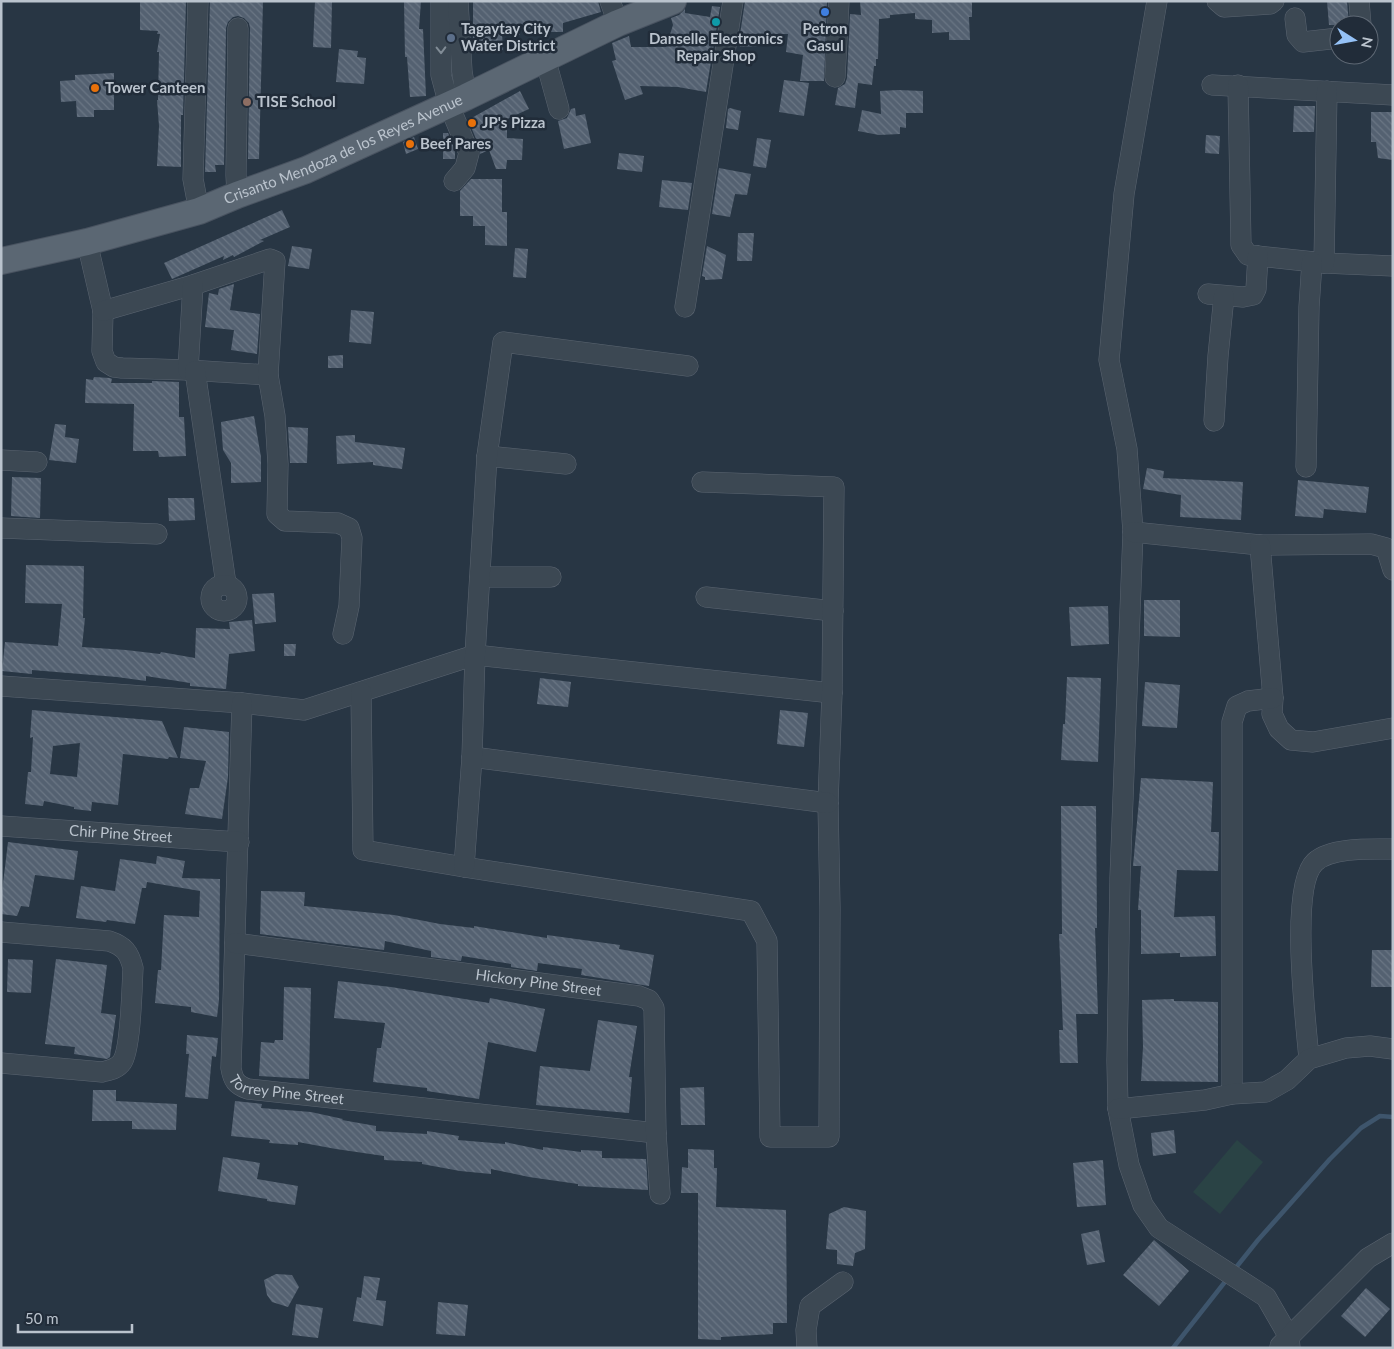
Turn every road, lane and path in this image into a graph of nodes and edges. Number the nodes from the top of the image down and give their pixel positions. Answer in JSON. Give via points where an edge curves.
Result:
{"nodes":[{"id":1,"x":198,"y":1,"type":"edge"},
{"id":2,"x":440,"y":1,"type":"edge"},
{"id":3,"x":458,"y":1,"type":"edge"},
{"id":4,"x":673,"y":1,"type":"edge"},
{"id":5,"x":733,"y":1,"type":"edge"},
{"id":6,"x":839,"y":1,"type":"edge"},
{"id":7,"x":1157,"y":1,"type":"edge"},
{"id":8,"x":1217,"y":1,"type":"edge"},
{"id":9,"x":1274,"y":1,"type":"edge"},
{"id":10,"x":1359,"y":1,"type":"edge"},
{"id":11,"x":627,"y":10,"type":"edge"},
{"id":12,"x":1360,"y":15,"type":"edge"},
{"id":13,"x":1295,"y":18,"type":"dead end"},
{"id":14,"x":238,"y":28,"type":"dead end"},
{"id":15,"x":1329,"y":39,"type":"edge"},
{"id":16,"x":545,"y":58,"type":"junction"},
{"id":17,"x":836,"y":76,"type":"dead end"},
{"id":18,"x":1212,"y":85,"type":"dead end"},
{"id":19,"x":1238,"y":85,"type":"junction"},
{"id":20,"x":1327,"y":91,"type":"junction"},
{"id":21,"x":1393,"y":95,"type":"edge"},
{"id":22,"x":458,"y":101,"type":"junction"},
{"id":23,"x":559,"y":108,"type":"dead end"},
{"id":24,"x":454,"y":181,"type":"dead end"},
{"id":25,"x":237,"y":195,"type":"junction"},
{"id":26,"x":200,"y":211,"type":"junction"},
{"id":27,"x":86,"y":242,"type":"junction"},
{"id":28,"x":1258,"y":256,"type":"junction"},
{"id":29,"x":1,"y":262,"type":"edge"},
{"id":30,"x":1318,"y":262,"type":"junction"},
{"id":31,"x":1393,"y":266,"type":"edge"},
{"id":32,"x":193,"y":285,"type":"junction"},
{"id":33,"x":685,"y":307,"type":"dead end"},
{"id":34,"x":103,"y":311,"type":"junction"},
{"id":35,"x":688,"y":366,"type":"dead end"},
{"id":36,"x":191,"y":370,"type":"junction"},
{"id":37,"x":268,"y":375,"type":"junction"},
{"id":38,"x":1214,"y":421,"type":"dead end"},
{"id":39,"x":487,"y":456,"type":"junction"},
{"id":40,"x":1,"y":460,"type":"edge"},
{"id":41,"x":37,"y":462,"type":"dead end"},
{"id":42,"x":566,"y":464,"type":"dead end"},
{"id":43,"x":1306,"y":467,"type":"dead end"},
{"id":44,"x":702,"y":482,"type":"dead end"},
{"id":45,"x":1,"y":528,"type":"edge"},
{"id":46,"x":1133,"y":532,"type":"junction"},
{"id":47,"x":157,"y":534,"type":"dead end"},
{"id":48,"x":1260,"y":545,"type":"junction"},
{"id":49,"x":1393,"y":570,"type":"edge"},
{"id":50,"x":480,"y":577,"type":"junction"},
{"id":51,"x":551,"y":577,"type":"dead end"},
{"id":52,"x":226,"y":584,"type":"dead end"},
{"id":53,"x":706,"y":597,"type":"dead end"},
{"id":54,"x":833,"y":611,"type":"junction"},
{"id":55,"x":343,"y":634,"type":"dead end"},
{"id":56,"x":475,"y":655,"type":"junction"},
{"id":57,"x":1,"y":686,"type":"edge"},
{"id":58,"x":361,"y":692,"type":"junction"},
{"id":59,"x":832,"y":694,"type":"junction"},
{"id":60,"x":1273,"y":698,"type":"junction"},
{"id":61,"x":242,"y":703,"type":"junction"},
{"id":62,"x":1393,"y":728,"type":"edge"},
{"id":63,"x":472,"y":758,"type":"junction"},
{"id":64,"x":828,"y":804,"type":"junction"},
{"id":65,"x":1,"y":826,"type":"edge"},
{"id":66,"x":239,"y":842,"type":"junction"},
{"id":67,"x":1393,"y":849,"type":"edge"},
{"id":68,"x":464,"y":867,"type":"junction"},
{"id":69,"x":1,"y":932,"type":"edge"},
{"id":70,"x":236,"y":943,"type":"junction"},
{"id":71,"x":1393,"y":1049,"type":"edge"},
{"id":72,"x":1309,"y":1059,"type":"junction"},
{"id":73,"x":1,"y":1063,"type":"edge"},
{"id":74,"x":1232,"y":1094,"type":"junction"},
{"id":75,"x":1118,"y":1109,"type":"junction"},
{"id":76,"x":656,"y":1133,"type":"junction"},
{"id":77,"x":660,"y":1194,"type":"dead end"},
{"id":78,"x":1393,"y":1243,"type":"edge"},
{"id":79,"x":842,"y":1282,"type":"dead end"},
{"id":80,"x":1286,"y":1344,"type":"edge"},
{"id":81,"x":807,"y":1348,"type":"edge"}],
"edges":[{"from":1,"to":26,"type":"street","via":[[193,180]]},
{"from":2,"to":22,"type":"street","one_way":true,"via":[[441,75]]},
{"from":3,"to":22,"type":"street","via":[[462,72]]},
{"from":4,"to":11,"type":"main road","name":"Crisanto Mendoza de los Reyes Avenue"},
{"from":5,"to":33,"type":"street"},
{"from":6,"to":17,"type":"street"},
{"from":7,"to":46,"type":"street","via":[[1124,194],[1110,360],[1127,449]]},
{"from":8,"to":9,"type":"street","via":[[1224,8]]},
{"from":10,"to":12,"type":"street"},
{"from":11,"to":16,"type":"main road","name":"Crisanto Mendoza de los Reyes Avenue"},
{"from":13,"to":15,"type":"street","via":[[1297,34],[1303,42]]},
{"from":14,"to":25,"type":"street"},
{"from":16,"to":22,"type":"main road","name":"Crisanto Mendoza de los Reyes Avenue"},
{"from":16,"to":23,"type":"street"},
{"from":18,"to":19,"type":"street"},
{"from":19,"to":20,"type":"street"},
{"from":19,"to":28,"type":"street","via":[[1241,245],[1248,255]]},
{"from":20,"to":21,"type":"street"},
{"from":20,"to":30,"type":"street"},
{"from":22,"to":24,"type":"street","via":[[470,153],[465,168]]},
{"from":22,"to":25,"type":"main road","name":"Crisanto Mendoza de los Reyes Avenue","via":[[306,170]]},
{"from":25,"to":26,"type":"main road","name":"Crisanto Mendoza de los Reyes Avenue"},
{"from":26,"to":27,"type":"main road","name":"Crisanto Mendoza de los Reyes Avenue"},
{"from":27,"to":29,"type":"main road","name":"Crisanto Mendoza de los Reyes Avenue"},
{"from":27,"to":34,"type":"street"},
{"from":28,"to":30,"type":"street"},
{"from":28,"to":38,"type":"street","via":[[1253,295],[1216,295],[1218,356]]},
{"from":30,"to":31,"type":"street"},
{"from":30,"to":43,"type":"street","via":[[1309,307]]},
{"from":32,"to":34,"type":"street"},
{"from":32,"to":36,"type":"street"},
{"from":32,"to":37,"type":"street","via":[[275,261]]},
{"from":34,"to":36,"type":"street","via":[[102,351],[106,362],[122,368]]},
{"from":35,"to":39,"type":"street","via":[[503,342]]},
{"from":36,"to":37,"type":"street"},
{"from":36,"to":52,"type":"street"},
{"from":37,"to":55,"type":"street","via":[[275,416],[277,514],[285,521],[338,523],[349,528],[352,538],[350,606]]},
{"from":39,"to":42,"type":"street"},
{"from":39,"to":50,"type":"street"},
{"from":40,"to":41,"type":"street"},
{"from":44,"to":54,"type":"street","via":[[834,487]]},
{"from":45,"to":47,"type":"street"},
{"from":46,"to":48,"type":"street"},
{"from":46,"to":75,"type":"street","via":[[1120,878]]},
{"from":48,"to":49,"type":"street","via":[[1372,544],[1386,548]]},
{"from":48,"to":60,"type":"street"},
{"from":50,"to":51,"type":"street"},
{"from":50,"to":56,"type":"street"},
{"from":53,"to":54,"type":"street"},
{"from":54,"to":59,"type":"street"},
{"from":56,"to":58,"type":"street"},
{"from":56,"to":59,"type":"street"},
{"from":56,"to":63,"type":"street"},
{"from":57,"to":61,"type":"street"},
{"from":58,"to":61,"type":"street","via":[[304,710]]},
{"from":58,"to":68,"type":"street","via":[[363,850]]},
{"from":59,"to":64,"type":"street"},
{"from":60,"to":62,"type":"street","via":[[1272,714],[1279,729],[1291,740],[1313,742]]},
{"from":60,"to":74,"type":"street","via":[[1237,706],[1232,722]]},
{"from":61,"to":66,"type":"street","name":"Torrey Pine Street"},
{"from":63,"to":64,"type":"street"},
{"from":63,"to":68,"type":"street"},
{"from":64,"to":68,"type":"street","via":[[829,1137],[770,1137],[767,941],[751,911]]},
{"from":65,"to":66,"type":"street","name":"Chir Pine Street"},
{"from":66,"to":70,"type":"street","name":"Torrey Pine Street"},
{"from":67,"to":72,"type":"street","via":[[1329,854],[1314,863],[1306,878],[1302,899],[1301,964]]},
{"from":69,"to":73,"type":"street","via":[[109,941],[126,949],[133,968],[128,1044],[122,1062],[113,1069],[102,1072]]},
{"from":70,"to":76,"type":"street","name":"Hickory Pine Street","via":[[639,996],[649,1000],[654,1008]]},
{"from":70,"to":76,"type":"street","name":"Torrey Pine Street","via":[[231,1068],[235,1083],[241,1087]]},
{"from":71,"to":72,"type":"street","via":[[1370,1046],[1346,1048]]},
{"from":72,"to":74,"type":"street","via":[[1287,1080],[1266,1092]]},
{"from":74,"to":75,"type":"street"},
{"from":75,"to":80,"type":"street","via":[[1129,1165],[1143,1206],[1159,1228],[1266,1297]]},
{"from":76,"to":77,"type":"street","name":"Hickory Pine Street"},
{"from":78,"to":80,"type":"street","via":[[1368,1258]]},
{"from":79,"to":81,"type":"street","via":[[810,1306]]}]}
